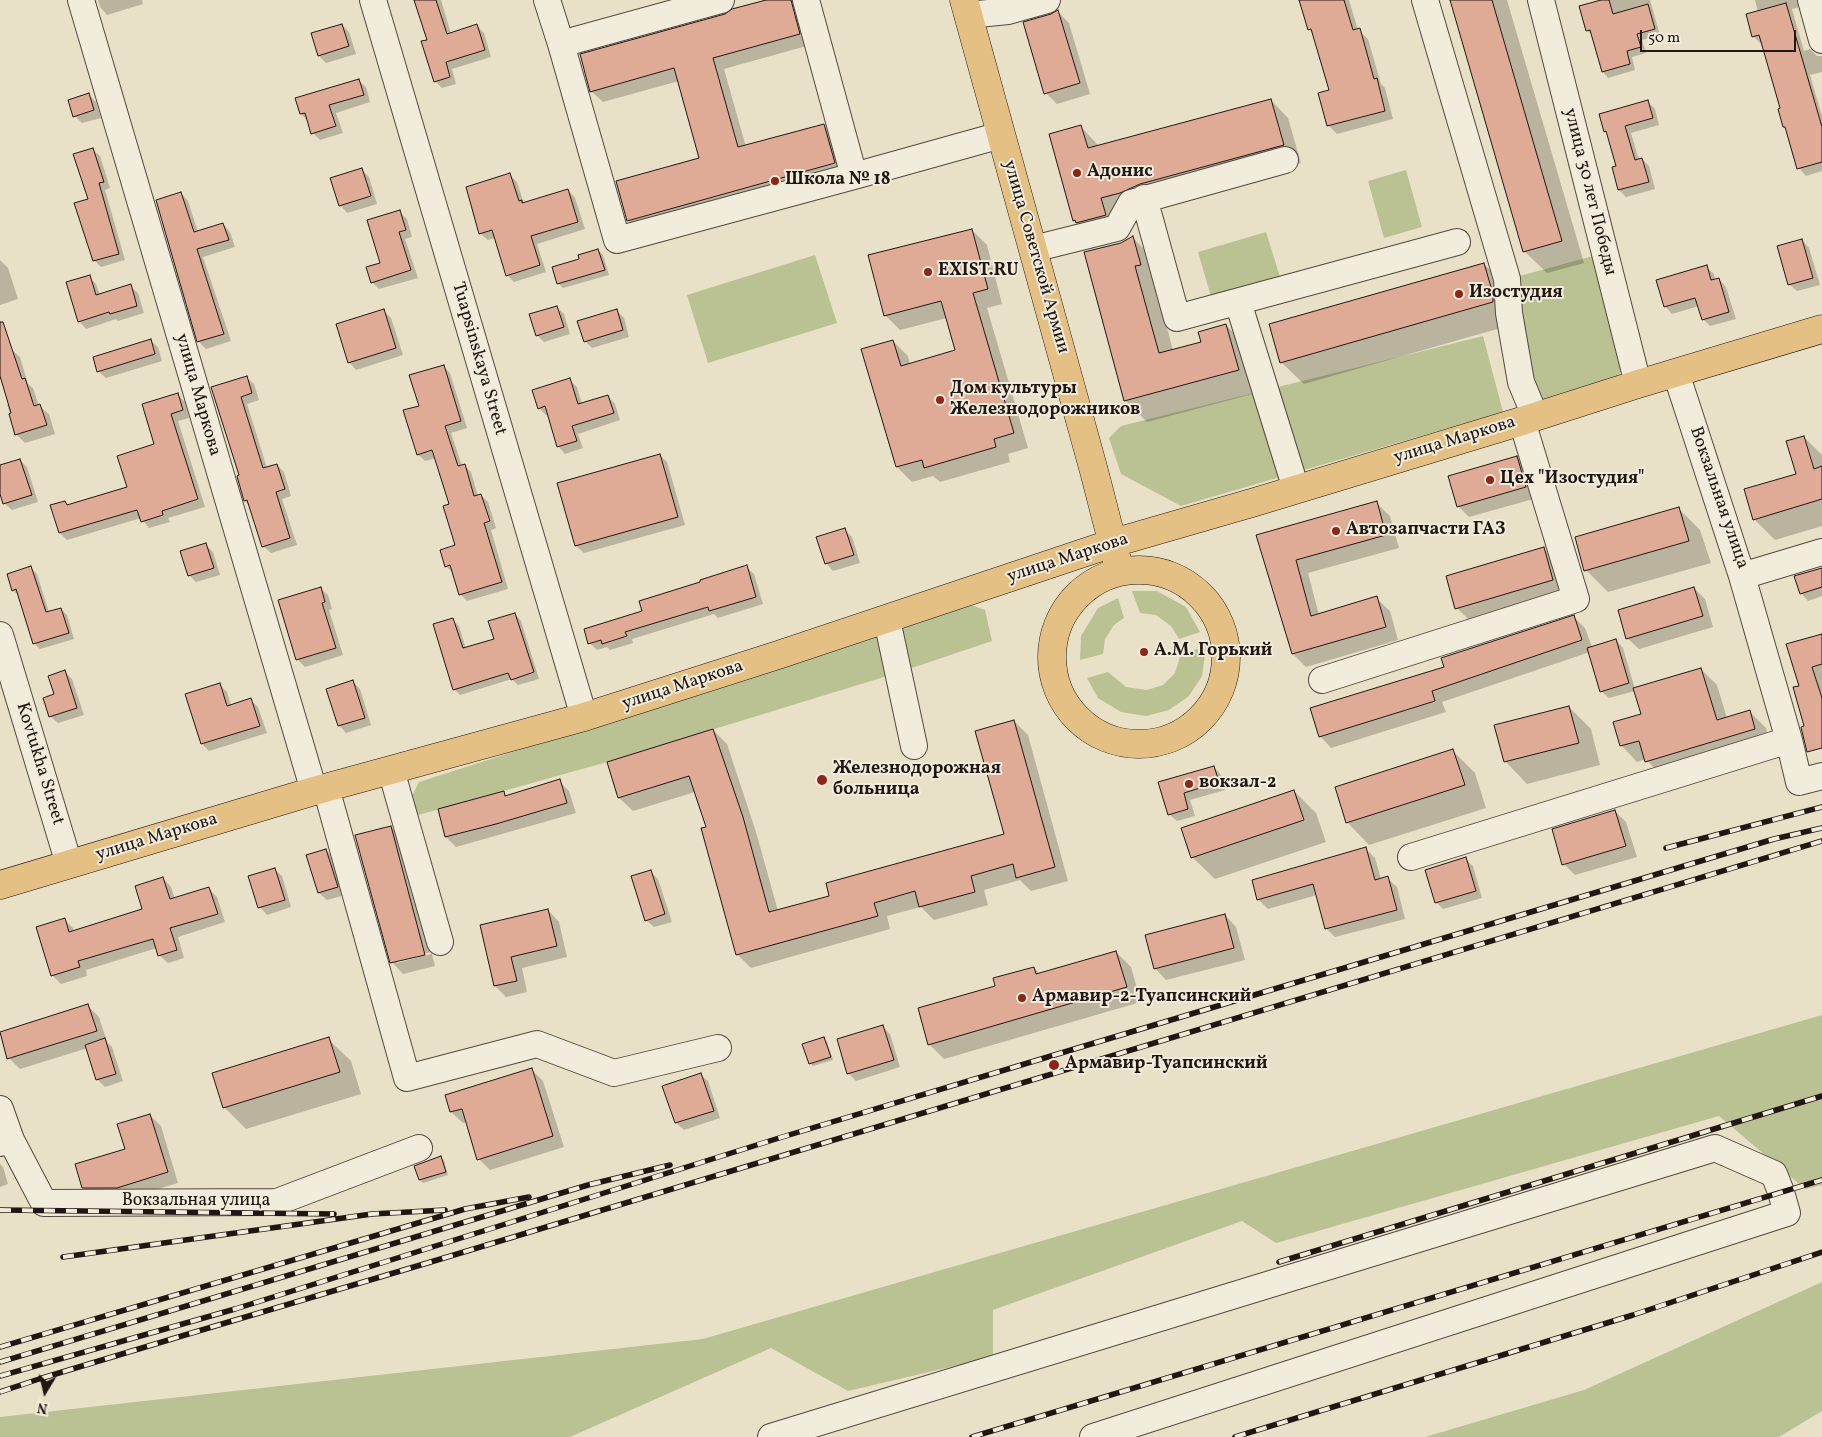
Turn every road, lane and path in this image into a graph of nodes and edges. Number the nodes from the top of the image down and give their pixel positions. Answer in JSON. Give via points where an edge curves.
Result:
{"nodes":[{"id":1,"x":81,"y":0,"type":"edge"},
{"id":2,"x":372,"y":0,"type":"edge"},
{"id":3,"x":547,"y":0,"type":"edge"},
{"id":4,"x":722,"y":0,"type":"edge"},
{"id":5,"x":806,"y":0,"type":"edge"},
{"id":6,"x":1047,"y":0,"type":"edge"},
{"id":7,"x":1425,"y":0,"type":"edge"},
{"id":8,"x":1541,"y":0,"type":"edge"},
{"id":9,"x":1811,"y":0,"type":"edge"},
{"id":10,"x":966,"y":8,"type":"edge"},
{"id":11,"x":1822,"y":40,"type":"edge"},
{"id":12,"x":561,"y":44,"type":"junction"},
{"id":13,"x":1001,"y":135,"type":"junction"},
{"id":14,"x":1285,"y":160,"type":"dead end"},
{"id":15,"x":854,"y":176,"type":"junction"},
{"id":16,"x":1144,"y":198,"type":"junction"},
{"id":17,"x":1457,"y":242,"type":"dead end"},
{"id":18,"x":1033,"y":250,"type":"junction"},
{"id":19,"x":1238,"y":302,"type":"junction"},
{"id":20,"x":1822,"y":329,"type":"edge"},
{"id":21,"x":1676,"y":374,"type":"junction"},
{"id":22,"x":1638,"y":384,"type":"junction"},
{"id":23,"x":1529,"y":419,"type":"junction"},
{"id":24,"x":1296,"y":489,"type":"junction"},
{"id":25,"x":1113,"y":543,"type":"junction"},
{"id":26,"x":1822,"y":552,"type":"edge"},
{"id":27,"x":1120,"y":572,"type":"junction"},
{"id":28,"x":1742,"y":576,"type":"junction"},
{"id":29,"x":886,"y":620,"type":"junction"},
{"id":30,"x":0,"y":635,"type":"edge"},
{"id":31,"x":1322,"y":680,"type":"dead end"},
{"id":32,"x":584,"y":717,"type":"junction"},
{"id":33,"x":1789,"y":740,"type":"junction"},
{"id":34,"x":914,"y":746,"type":"dead end"},
{"id":35,"x":391,"y":770,"type":"junction"},
{"id":36,"x":1822,"y":776,"type":"edge"},
{"id":37,"x":320,"y":789,"type":"junction"},
{"id":38,"x":1411,"y":857,"type":"dead end"},
{"id":39,"x":69,"y":864,"type":"junction"},
{"id":40,"x":0,"y":885,"type":"edge"},
{"id":41,"x":440,"y":942,"type":"dead end"},
{"id":42,"x":718,"y":1048,"type":"dead end"},
{"id":43,"x":0,"y":1109,"type":"edge"},
{"id":44,"x":5,"y":1142,"type":"edge"},
{"id":45,"x":419,"y":1148,"type":"dead end"},
{"id":46,"x":771,"y":1437,"type":"edge"},
{"id":47,"x":1093,"y":1437,"type":"edge"}],
"edges":[{"from":1,"to":37,"type":"street","name":"улица Маркова"},
{"from":2,"to":32,"type":"street","name":"Tuapsinskaya Street"},
{"from":3,"to":12,"type":"street"},
{"from":4,"to":12,"type":"street"},
{"from":5,"to":15,"type":"street"},
{"from":6,"to":10,"type":"street","via":[[1008,11]]},
{"from":7,"to":23,"type":"street","via":[[1508,278],[1508,313]]},
{"from":8,"to":22,"type":"street","name":"улица 30 лет Победы"},
{"from":9,"to":11,"type":"street"},
{"from":10,"to":13,"type":"main road","name":"улица Советской Армии"},
{"from":12,"to":15,"type":"street","via":[[617,240]]},
{"from":13,"to":15,"type":"street"},
{"from":13,"to":18,"type":"main road","name":"улица Советской Армии"},
{"from":14,"to":16,"type":"street"},
{"from":16,"to":18,"type":"street","via":[[1131,203],[1117,228]]},
{"from":16,"to":19,"type":"street","via":[[1177,318]]},
{"from":17,"to":19,"type":"street"},
{"from":18,"to":25,"type":"main road","name":"улица Советской Армии"},
{"from":19,"to":24,"type":"street"},
{"from":20,"to":21,"type":"main road","name":"улица Маркова"},
{"from":21,"to":22,"type":"main road","name":"улица Маркова"},
{"from":21,"to":28,"type":"street","name":"Вокзальная улица"},
{"from":22,"to":23,"type":"main road","name":"улица Маркова"},
{"from":23,"to":24,"type":"main road","name":"улица Маркова"},
{"from":23,"to":31,"type":"street","via":[[1576,599]]},
{"from":24,"to":25,"type":"main road","name":"улица Маркова"},
{"from":25,"to":27,"type":"main road","name":"улица Советской Армии"},
{"from":25,"to":29,"type":"main road","name":"улица Маркова"},
{"from":26,"to":28,"type":"street","name":"Вокзальная улица"},
{"from":27,"to":27,"type":"main road","via":[[1098,580],[1079,594],[1064,612],[1054,640],[1055,679],[1066,704],[1084,724],[1108,738],[1134,744],[1162,741],[1187,730],[1207,712],[1221,688],[1227,661],[1224,634],[1213,610],[1195,590],[1172,576],[1147,570]]},
{"from":28,"to":33,"type":"street"},
{"from":29,"to":32,"type":"main road","name":"улица Маркова"},
{"from":29,"to":34,"type":"street"},
{"from":30,"to":39,"type":"street","name":"Kovtukha Street"},
{"from":32,"to":35,"type":"main road","name":"улица Маркова"},
{"from":33,"to":36,"type":"street","via":[[1799,782]]},
{"from":33,"to":38,"type":"street"},
{"from":35,"to":37,"type":"main road","name":"улица Маркова"},
{"from":35,"to":41,"type":"street"},
{"from":37,"to":39,"type":"main road","name":"улица Маркова"},
{"from":37,"to":42,"type":"street","via":[[407,1078],[537,1044],[614,1073]]},
{"from":39,"to":40,"type":"main road","name":"улица Маркова"},
{"from":43,"to":44,"type":"street"},
{"from":44,"to":45,"type":"street","name":"Вокзальная улица","via":[[44,1203],[277,1202]]},
{"from":46,"to":47,"type":"street","via":[[1715,1148],[1774,1174],[1781,1192],[1787,1213]]}]}
